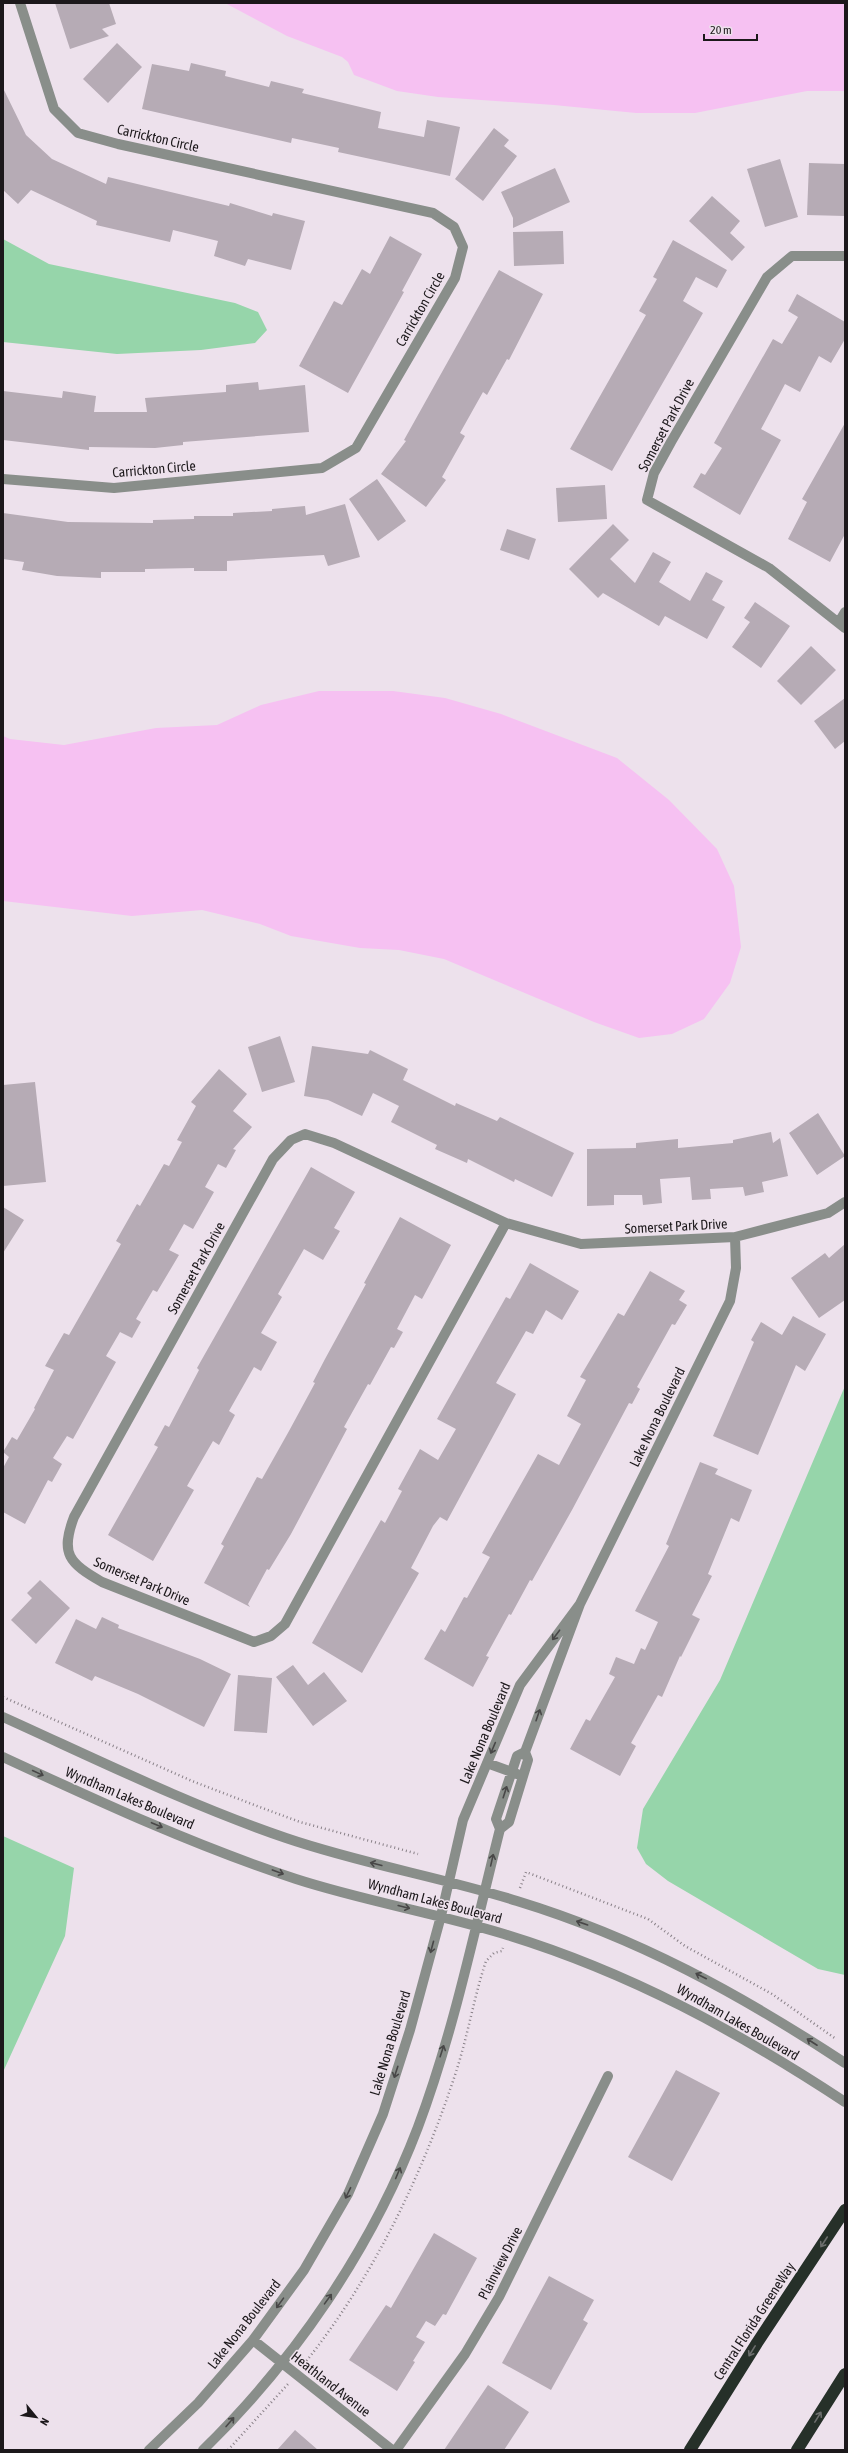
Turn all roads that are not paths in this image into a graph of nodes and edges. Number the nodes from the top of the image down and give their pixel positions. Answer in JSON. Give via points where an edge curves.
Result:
{"nodes":[{"id":1,"x":20,"y":3,"type":"edge"},
{"id":2,"x":845,"y":256,"type":"edge"},
{"id":3,"x":3,"y":479,"type":"edge"},
{"id":4,"x":845,"y":612,"type":"edge"},
{"id":5,"x":842,"y":625,"type":"edge"},
{"id":6,"x":845,"y":1202,"type":"edge"},
{"id":7,"x":506,"y":1223,"type":"junction"},
{"id":8,"x":735,"y":1237,"type":"junction"},
{"id":9,"x":580,"y":1604,"type":"junction"},
{"id":10,"x":3,"y":1717,"type":"edge"},
{"id":11,"x":525,"y":1752,"type":"junction"},
{"id":12,"x":3,"y":1756,"type":"edge"},
{"id":13,"x":487,"y":1763,"type":"junction"},
{"id":14,"x":512,"y":1772,"type":"junction"},
{"id":15,"x":523,"y":1776,"type":"junction"},
{"id":16,"x":500,"y":1829,"type":"junction"},
{"id":17,"x":449,"y":1882,"type":"junction"},
{"id":18,"x":485,"y":1892,"type":"junction"},
{"id":19,"x":441,"y":1916,"type":"junction"},
{"id":20,"x":476,"y":1925,"type":"junction"},
{"id":21,"x":845,"y":2063,"type":"edge"},
{"id":22,"x":608,"y":2076,"type":"dead end"},
{"id":23,"x":845,"y":2102,"type":"edge"},
{"id":24,"x":845,"y":2210,"type":"edge"},
{"id":25,"x":253,"y":2340,"type":"junction"},
{"id":26,"x":282,"y":2363,"type":"junction"},
{"id":27,"x":845,"y":2374,"type":"edge"},
{"id":28,"x":149,"y":2450,"type":"edge"},
{"id":29,"x":203,"y":2450,"type":"edge"},
{"id":30,"x":392,"y":2450,"type":"edge"},
{"id":31,"x":396,"y":2450,"type":"edge"},
{"id":32,"x":690,"y":2450,"type":"edge"},
{"id":33,"x":797,"y":2450,"type":"edge"}],
"edges":[{"from":1,"to":3,"type":"street","name":"Carrickton Circle","via":[[54,109],[78,133],[433,213],[454,227],[463,247],[455,278],[356,448],[322,468],[114,488]]},
{"from":2,"to":5,"type":"street","name":"Somerset Park Drive","via":[[792,256],[767,277],[670,442],[654,473],[647,500],[769,568]]},
{"from":4,"to":5,"type":"street"},
{"from":6,"to":8,"type":"street","name":"Somerset Park Drive","via":[[828,1214]]},
{"from":7,"to":7,"type":"street","name":"Somerset Park Drive","via":[[334,1143],[305,1134],[291,1140],[273,1159],[74,1517],[67,1535],[68,1553],[79,1569],[102,1582],[254,1642],[271,1636],[286,1624]]},
{"from":7,"to":8,"type":"street","name":"Somerset Park Drive","via":[[580,1244]]},
{"from":8,"to":9,"type":"street","name":"Lake Nona Boulevard","via":[[736,1268],[730,1301]]},
{"from":11,"to":9,"type":"street","name":"Lake Nona Boulevard","one_way":true},
{"from":9,"to":13,"type":"street","name":"Lake Nona Boulevard","one_way":true,"via":[[520,1685]]},
{"from":17,"to":10,"type":"street","name":"Wyndham Lakes Boulevard","one_way":true,"via":[[286,1838],[196,1803]]},
{"from":11,"to":14,"type":"street","name":"Lake Nona Boulevard","via":[[517,1756]]},
{"from":11,"to":15,"type":"street","name":"Lake Nona Boulevard","via":[[528,1760]]},
{"from":12,"to":19,"type":"street","name":"Wyndham Lakes Boulevard","one_way":true,"via":[[204,1845],[296,1879]]},
{"from":13,"to":14,"type":"street"},
{"from":13,"to":17,"type":"street","name":"Lake Nona Boulevard","via":[[463,1820]]},
{"from":14,"to":15,"type":"street"},
{"from":16,"to":14,"type":"street","name":"Lake Nona Boulevard","one_way":true,"via":[[496,1819]]},
{"from":15,"to":16,"type":"street","name":"Lake Nona Boulevard","via":[[509,1822]]},
{"from":18,"to":16,"type":"street","name":"Lake Nona Boulevard","one_way":true},
{"from":17,"to":18,"type":"street","name":"Wyndham Lakes Boulevard"},
{"from":17,"to":19,"type":"street","name":"Lake Nona Boulevard"},
{"from":18,"to":20,"type":"street","name":"Lake Nona Boulevard"},
{"from":21,"to":18,"type":"street","name":"Wyndham Lakes Boulevard","one_way":true,"via":[[773,2016],[700,1975],[609,1933]]},
{"from":19,"to":20,"type":"street","name":"Wyndham Lakes Boulevard"},
{"from":19,"to":25,"type":"street","name":"Lake Nona Boulevard","one_way":true,"via":[[410,2030],[383,2114],[348,2194],[304,2270]]},
{"from":20,"to":23,"type":"street","name":"Wyndham Lakes Boulevard","via":[[552,1949],[649,1988],[742,2037]]},
{"from":26,"to":20,"type":"street","name":"Lake Nona Boulevard","one_way":true,"via":[[335,2290],[381,2211],[418,2127]]},
{"from":22,"to":31,"type":"street","name":"Plainview Drive","via":[[499,2297],[456,2367]]},
{"from":24,"to":32,"type":"highway","name":"Central Florida GreeneWay","one_way":true},
{"from":25,"to":26,"type":"street","name":"Heathland Avenue"},
{"from":25,"to":28,"type":"street","name":"Lake Nona Boulevard","via":[[198,2402]]},
{"from":29,"to":26,"type":"street","name":"Lake Nona Boulevard","one_way":true},
{"from":26,"to":30,"type":"street","name":"Heathland Avenue"},
{"from":33,"to":27,"type":"highway","one_way":true}]}
